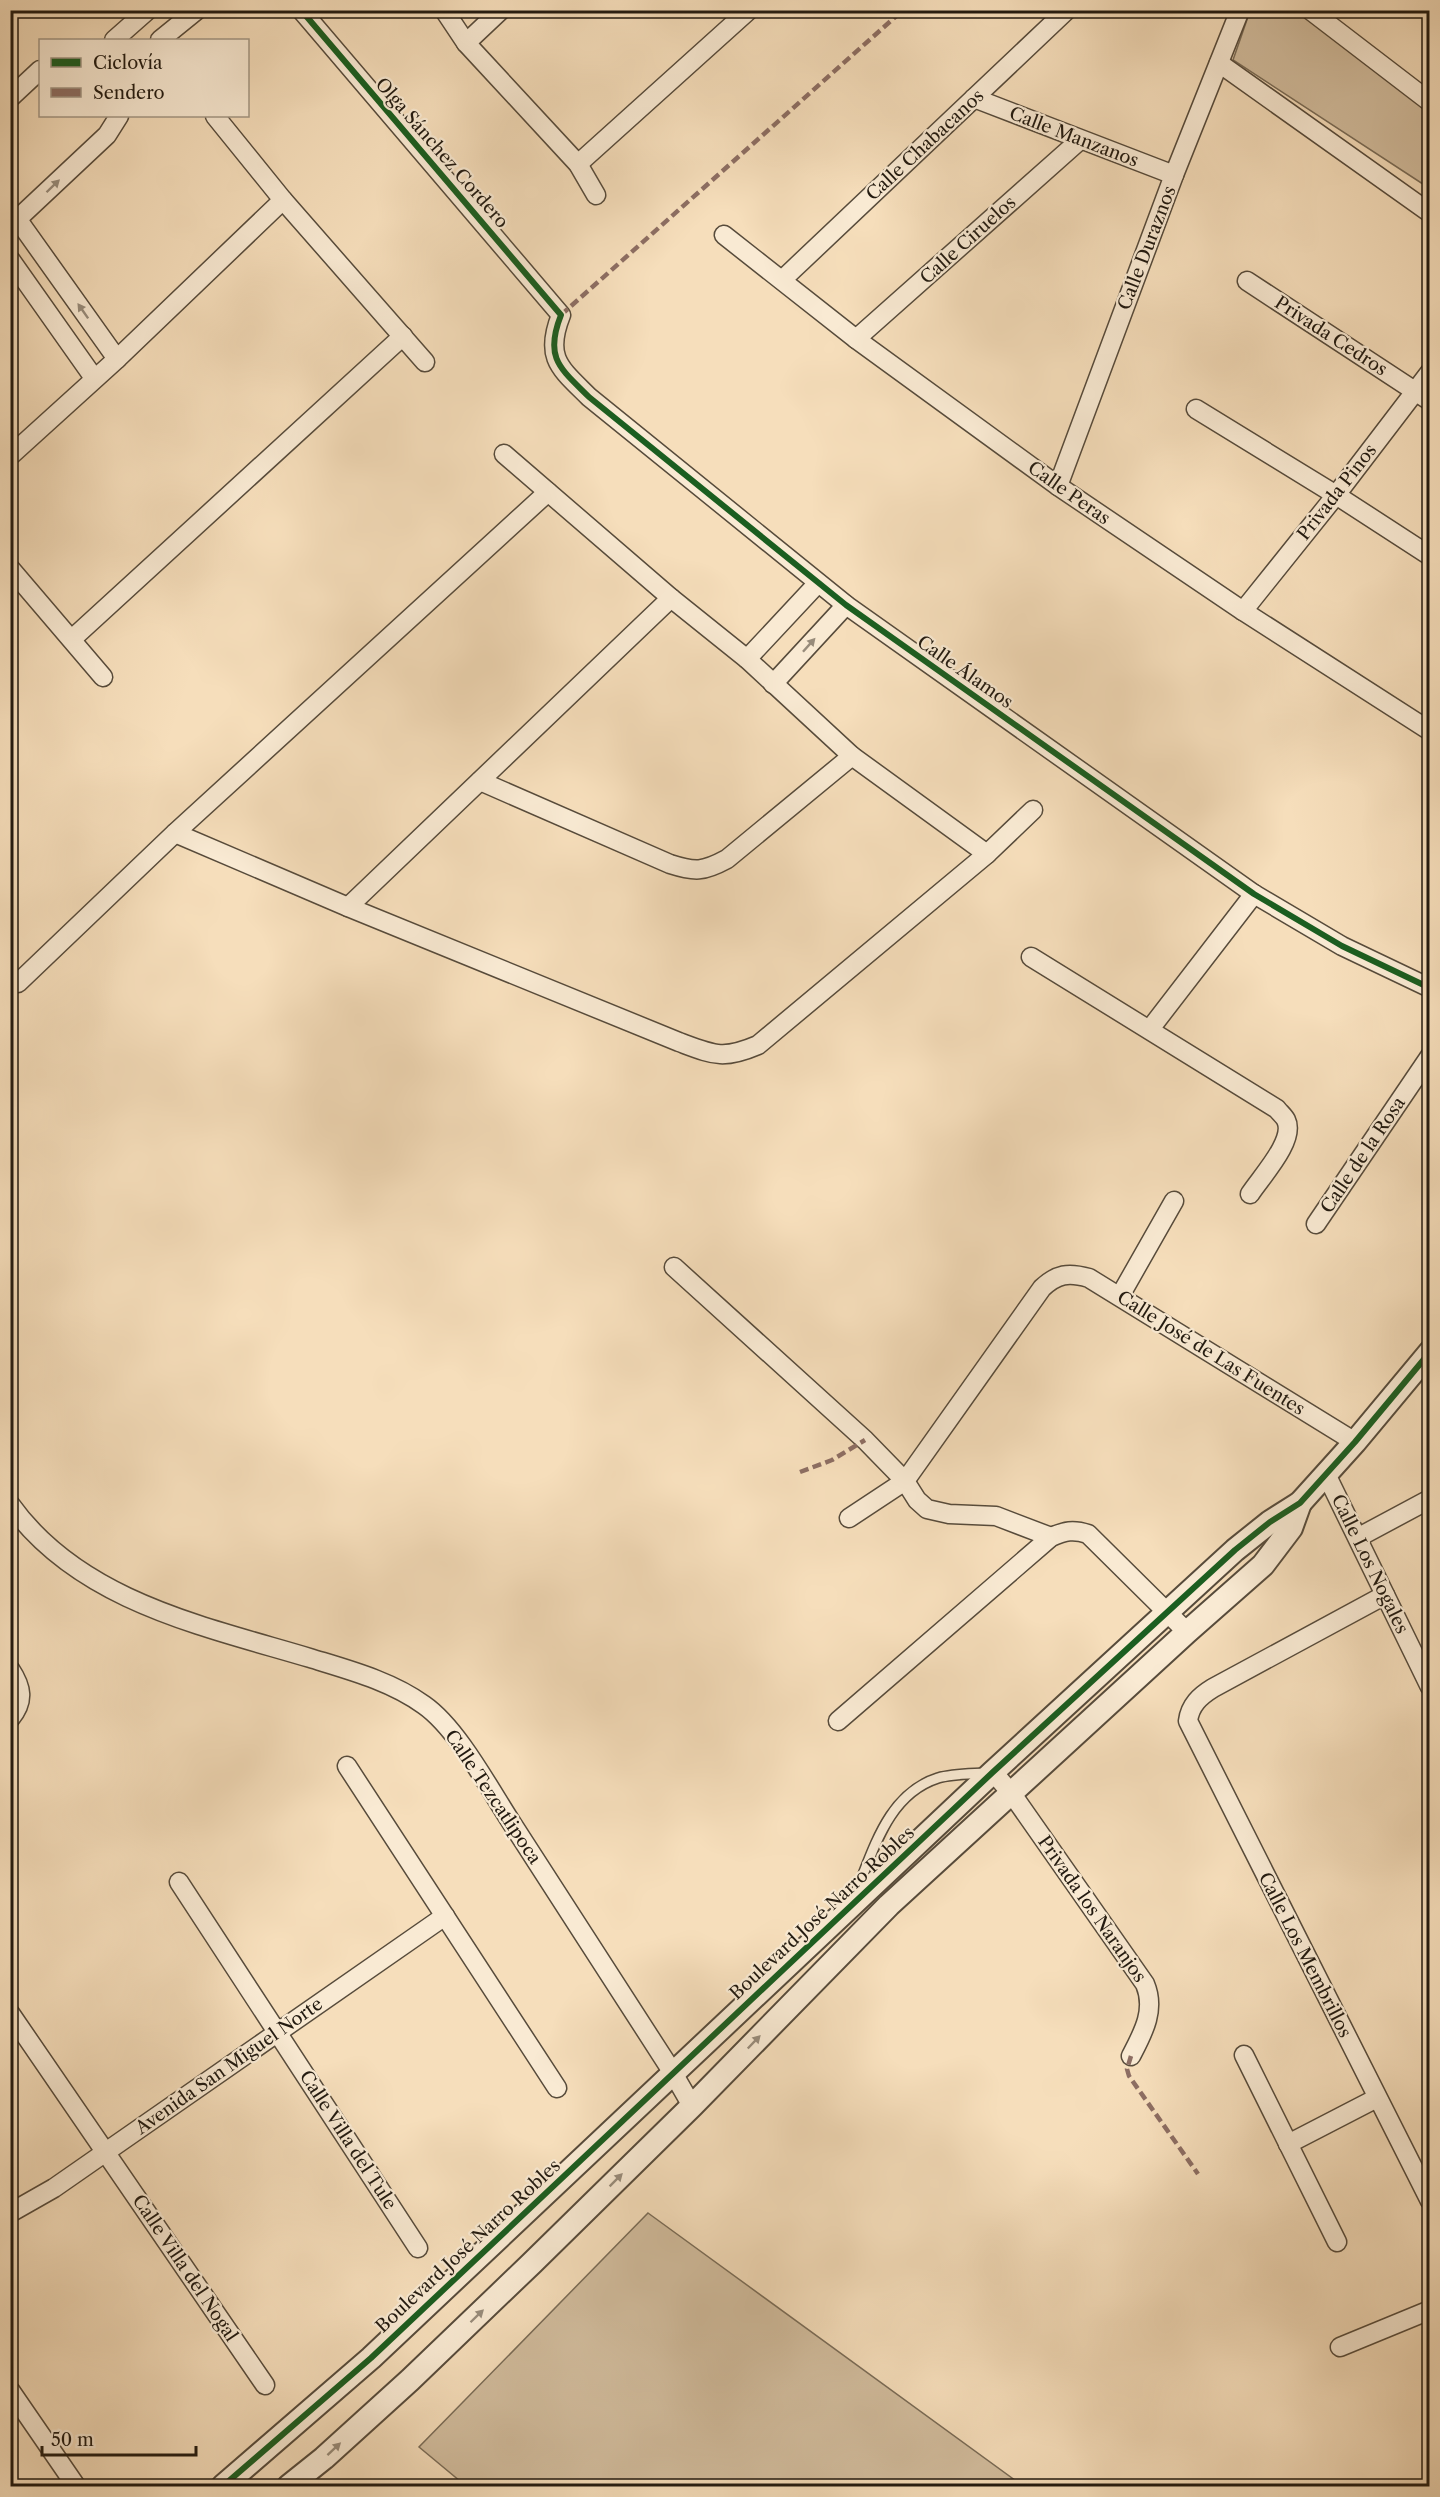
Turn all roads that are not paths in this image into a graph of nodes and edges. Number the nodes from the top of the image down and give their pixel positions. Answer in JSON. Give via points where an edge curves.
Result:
{"nodes":[{"id":1,"x":148,"y":10,"type":"edge"},
{"id":2,"x":197,"y":10,"type":"edge"},
{"id":3,"x":301,"y":10,"type":"edge"},
{"id":4,"x":444,"y":10,"type":"edge"},
{"id":5,"x":501,"y":10,"type":"edge"},
{"id":6,"x":749,"y":10,"type":"edge"},
{"id":7,"x":1067,"y":10,"type":"edge"},
{"id":8,"x":1240,"y":10,"type":"edge"},
{"id":9,"x":1311,"y":10,"type":"edge"},
{"id":10,"x":115,"y":39,"type":"edge"},
{"id":11,"x":161,"y":39,"type":"edge"},
{"id":12,"x":466,"y":43,"type":"junction"},
{"id":13,"x":1219,"y":63,"type":"junction"},
{"id":14,"x":39,"y":71,"type":"edge"},
{"id":15,"x":10,"y":98,"type":"edge"},
{"id":16,"x":974,"y":98,"type":"junction"},
{"id":17,"x":1430,"y":102,"type":"edge"},
{"id":18,"x":118,"y":117,"type":"edge"},
{"id":19,"x":216,"y":117,"type":"edge"},
{"id":20,"x":1080,"y":140,"type":"junction"},
{"id":21,"x":578,"y":164,"type":"junction"},
{"id":22,"x":1174,"y":176,"type":"junction"},
{"id":23,"x":596,"y":195,"type":"dead end"},
{"id":24,"x":283,"y":200,"type":"junction"},
{"id":25,"x":1430,"y":213,"type":"edge"},
{"id":26,"x":14,"y":223,"type":"edge"},
{"id":27,"x":724,"y":235,"type":"dead end"},
{"id":28,"x":10,"y":259,"type":"edge"},
{"id":29,"x":782,"y":280,"type":"junction"},
{"id":30,"x":1246,"y":281,"type":"dead end"},
{"id":31,"x":561,"y":315,"type":"joint"},
{"id":32,"x":403,"y":336,"type":"junction"},
{"id":33,"x":856,"y":339,"type":"junction"},
{"id":34,"x":117,"y":359,"type":"junction"},
{"id":35,"x":425,"y":362,"type":"dead end"},
{"id":36,"x":1430,"y":372,"type":"edge"},
{"id":37,"x":94,"y":378,"type":"junction"},
{"id":38,"x":1422,"y":396,"type":"edge"},
{"id":39,"x":1196,"y":409,"type":"dead end"},
{"id":40,"x":504,"y":454,"type":"dead end"},
{"id":41,"x":10,"y":456,"type":"edge"},
{"id":42,"x":1058,"y":486,"type":"junction"},
{"id":43,"x":548,"y":492,"type":"junction"},
{"id":44,"x":1336,"y":495,"type":"junction"},
{"id":45,"x":1430,"y":556,"type":"edge"},
{"id":46,"x":10,"y":568,"type":"edge"},
{"id":47,"x":818,"y":583,"type":"junction"},
{"id":48,"x":671,"y":598,"type":"junction"},
{"id":49,"x":846,"y":605,"type":"junction"},
{"id":50,"x":1243,"y":611,"type":"junction"},
{"id":51,"x":72,"y":639,"type":"junction"},
{"id":52,"x":747,"y":659,"type":"junction"},
{"id":53,"x":103,"y":677,"type":"dead end"},
{"id":54,"x":773,"y":684,"type":"junction"},
{"id":55,"x":1430,"y":731,"type":"edge"},
{"id":56,"x":852,"y":756,"type":"junction"},
{"id":57,"x":480,"y":781,"type":"junction"},
{"id":58,"x":1033,"y":810,"type":"dead end"},
{"id":59,"x":175,"y":832,"type":"junction"},
{"id":60,"x":987,"y":854,"type":"junction"},
{"id":61,"x":1254,"y":894,"type":"junction"},
{"id":62,"x":348,"y":907,"type":"junction"},
{"id":63,"x":1031,"y":957,"type":"dead end"},
{"id":64,"x":18,"y":983,"type":"dead end"},
{"id":65,"x":1430,"y":988,"type":"edge"},
{"id":66,"x":1150,"y":1029,"type":"junction"},
{"id":67,"x":1430,"y":1056,"type":"edge"},
{"id":68,"x":1250,"y":1194,"type":"dead end"},
{"id":69,"x":1174,"y":1201,"type":"dead end"},
{"id":70,"x":1317,"y":1224,"type":"dead end"},
{"id":71,"x":674,"y":1268,"type":"dead end"},
{"id":72,"x":1120,"y":1296,"type":"junction"},
{"id":73,"x":1430,"y":1352,"type":"edge"},
{"id":74,"x":1355,"y":1442,"type":"junction"},
{"id":75,"x":1326,"y":1474,"type":"junction"},
{"id":76,"x":905,"y":1481,"type":"junction"},
{"id":77,"x":1430,"y":1499,"type":"edge"},
{"id":78,"x":1300,"y":1503,"type":"junction"},
{"id":79,"x":10,"y":1504,"type":"edge"},
{"id":80,"x":849,"y":1518,"type":"dead end"},
{"id":81,"x":1051,"y":1537,"type":"junction"},
{"id":82,"x":1359,"y":1537,"type":"junction"},
{"id":83,"x":1385,"y":1595,"type":"junction"},
{"id":84,"x":1168,"y":1613,"type":"junction"},
{"id":85,"x":1187,"y":1632,"type":"junction"},
{"id":86,"x":10,"y":1669,"type":"edge"},
{"id":87,"x":1430,"y":1687,"type":"edge"},
{"id":88,"x":10,"y":1719,"type":"edge"},
{"id":89,"x":838,"y":1721,"type":"dead end"},
{"id":90,"x":347,"y":1766,"type":"dead end"},
{"id":91,"x":993,"y":1772,"type":"junction"},
{"id":92,"x":1012,"y":1794,"type":"junction"},
{"id":93,"x":179,"y":1882,"type":"dead end"},
{"id":94,"x":849,"y":1908,"type":"junction"},
{"id":95,"x":445,"y":1916,"type":"junction"},
{"id":96,"x":10,"y":2013,"type":"edge"},
{"id":97,"x":278,"y":2033,"type":"junction"},
{"id":98,"x":1244,"y":2055,"type":"dead end"},
{"id":99,"x":1131,"y":2056,"type":"dead end"},
{"id":100,"x":673,"y":2073,"type":"junction"},
{"id":101,"x":557,"y":2088,"type":"dead end"},
{"id":102,"x":1377,"y":2098,"type":"junction"},
{"id":103,"x":692,"y":2106,"type":"junction"},
{"id":104,"x":1288,"y":2144,"type":"junction"},
{"id":105,"x":105,"y":2151,"type":"junction"},
{"id":106,"x":1430,"y":2201,"type":"edge"},
{"id":107,"x":10,"y":2213,"type":"edge"},
{"id":108,"x":1337,"y":2242,"type":"dead end"},
{"id":109,"x":418,"y":2248,"type":"dead end"},
{"id":110,"x":1430,"y":2310,"type":"edge"},
{"id":111,"x":1340,"y":2347,"type":"dead end"},
{"id":112,"x":265,"y":2385,"type":"dead end"},
{"id":113,"x":10,"y":2390,"type":"edge"},
{"id":114,"x":76,"y":2487,"type":"edge"},
{"id":115,"x":223,"y":2487,"type":"edge"},
{"id":116,"x":289,"y":2487,"type":"edge"}],
"edges":[{"from":1,"to":10,"type":"street"},
{"from":2,"to":11,"type":"street"},
{"from":3,"to":31,"type":"street","name":"Olga Sánchez Cordero"},
{"from":4,"to":12,"type":"street"},
{"from":5,"to":12,"type":"street"},
{"from":6,"to":21,"type":"street"},
{"from":7,"to":16,"type":"street","name":"Calle Chabacanos"},
{"from":8,"to":13,"type":"street","name":"Calle Duraznos"},
{"from":9,"to":17,"type":"street"},
{"from":12,"to":21,"type":"street"},
{"from":13,"to":22,"type":"street","name":"Calle Duraznos"},
{"from":13,"to":25,"type":"street"},
{"from":14,"to":15,"type":"street"},
{"from":16,"to":20,"type":"street","name":"Calle Manzanos"},
{"from":16,"to":29,"type":"street","name":"Calle Chabacanos"},
{"from":26,"to":18,"type":"street","one_way":true,"via":[[107,135]]},
{"from":19,"to":24,"type":"street"},
{"from":20,"to":22,"type":"street","name":"Calle Manzanos"},
{"from":20,"to":33,"type":"street","name":"Calle Ciruelos"},
{"from":21,"to":23,"type":"street"},
{"from":22,"to":42,"type":"street","name":"Calle Duraznos"},
{"from":24,"to":32,"type":"street"},
{"from":24,"to":34,"type":"street"},
{"from":34,"to":26,"type":"street","one_way":true},
{"from":27,"to":29,"type":"street","name":"Calle Peras"},
{"from":28,"to":37,"type":"street"},
{"from":29,"to":33,"type":"street","name":"Calle Peras"},
{"from":30,"to":38,"type":"street","name":"Privada Cedros"},
{"from":31,"to":47,"type":"street","name":"Calle Álamos","via":[[552,348],[567,375]]},
{"from":32,"to":35,"type":"street"},
{"from":32,"to":51,"type":"street"},
{"from":33,"to":42,"type":"street","name":"Calle Peras"},
{"from":34,"to":37,"type":"street"},
{"from":36,"to":38,"type":"street","name":"Privada Pinos"},
{"from":37,"to":41,"type":"street"},
{"from":38,"to":44,"type":"street","name":"Privada Pinos"},
{"from":39,"to":44,"type":"street"},
{"from":40,"to":43,"type":"street"},
{"from":42,"to":50,"type":"street","name":"Calle Peras"},
{"from":43,"to":48,"type":"street"},
{"from":43,"to":59,"type":"street"},
{"from":44,"to":45,"type":"street"},
{"from":44,"to":50,"type":"street","name":"Privada Pinos"},
{"from":46,"to":51,"type":"street"},
{"from":47,"to":49,"type":"street","name":"Calle Álamos"},
{"from":47,"to":52,"type":"street"},
{"from":48,"to":52,"type":"street"},
{"from":48,"to":57,"type":"street"},
{"from":54,"to":49,"type":"street","one_way":true},
{"from":49,"to":61,"type":"street","name":"Calle Álamos"},
{"from":50,"to":55,"type":"street","name":"Calle Peras"},
{"from":51,"to":53,"type":"street"},
{"from":52,"to":54,"type":"street"},
{"from":54,"to":56,"type":"street"},
{"from":56,"to":57,"type":"street","via":[[727,859],[709,869],[692,870],[670,864]]},
{"from":56,"to":60,"type":"street"},
{"from":57,"to":62,"type":"street"},
{"from":58,"to":60,"type":"street"},
{"from":59,"to":62,"type":"street"},
{"from":59,"to":64,"type":"street"},
{"from":60,"to":62,"type":"street","via":[[758,1045],[736,1054],[709,1053],[679,1042]]},
{"from":61,"to":65,"type":"street","name":"Calle Álamos","via":[[1342,946]]},
{"from":61,"to":66,"type":"street"},
{"from":63,"to":66,"type":"street"},
{"from":66,"to":68,"type":"street","via":[[1277,1109],[1286,1119],[1286,1142]]},
{"from":67,"to":70,"type":"street","name":"Calle de la Rosa"},
{"from":69,"to":72,"type":"street"},
{"from":71,"to":76,"type":"street","via":[[865,1440]]},
{"from":72,"to":74,"type":"street","name":"Calle José de Las Fuentes"},
{"from":72,"to":76,"type":"street","name":"Calle José de Las Fuentes","via":[[1075,1274],[1053,1278]]},
{"from":73,"to":74,"type":"street","name":"Boulevard José Narro Robles"},
{"from":74,"to":75,"type":"street","name":"Boulevard José Narro Robles"},
{"from":75,"to":78,"type":"street","name":"Boulevard José Narro Robles"},
{"from":75,"to":82,"type":"street","name":"Calle Los Nogales"},
{"from":76,"to":80,"type":"street"},
{"from":76,"to":81,"type":"street","via":[[927,1509],[996,1516]]},
{"from":77,"to":82,"type":"street"},
{"from":78,"to":84,"type":"street","name":"Boulevard José Narro Robles","via":[[1235,1550]]},
{"from":78,"to":85,"type":"street","name":"Boulevard José Narro Robles","via":[[1291,1528],[1263,1565]]},
{"from":79,"to":100,"type":"street","name":"Calle Tezcatlipoca","via":[[50,1548],[103,1585],[137,1602],[334,1665],[394,1687],[426,1706],[468,1755]]},
{"from":81,"to":84,"type":"street","via":[[1074,1530],[1088,1534]]},
{"from":81,"to":89,"type":"street"},
{"from":82,"to":83,"type":"street","name":"Calle Los Nogales"},
{"from":83,"to":87,"type":"street","name":"Calle Los Nogales"},
{"from":83,"to":102,"type":"street","name":"Calle Los Membrillos","via":[[1200,1696],[1189,1717],[1190,1726]]},
{"from":84,"to":85,"type":"street"},
{"from":84,"to":91,"type":"street","name":"Boulevard José Narro Robles"},
{"from":85,"to":92,"type":"street","name":"Boulevard José Narro Robles"},
{"from":86,"to":88,"type":"street","via":[[19,1682],[21,1695]]},
{"from":90,"to":95,"type":"street"},
{"from":91,"to":92,"type":"street","name":"Privada los Naranjos"},
{"from":91,"to":94,"type":"street","name":"Boulevard José Narro Robles"},
{"from":91,"to":94,"type":"lane","via":[[941,1777],[906,1797],[886,1821]]},
{"from":92,"to":99,"type":"street","name":"Privada los Naranjos","via":[[1145,1984],[1150,1997],[1148,2020]]},
{"from":103,"to":92,"type":"street","name":"Boulevard José Narro Robles","one_way":true,"via":[[889,1905]]},
{"from":93,"to":97,"type":"street","name":"Calle Villa del Tule"},
{"from":94,"to":100,"type":"street","name":"Boulevard José Narro Robles"},
{"from":95,"to":97,"type":"street","name":"Avenida San Miguel Norte"},
{"from":95,"to":101,"type":"street"},
{"from":96,"to":105,"type":"street","name":"Calle Villa del Nogal"},
{"from":97,"to":105,"type":"street","name":"Avenida San Miguel Norte"},
{"from":97,"to":109,"type":"street","name":"Calle Villa del Tule"},
{"from":98,"to":104,"type":"street"},
{"from":100,"to":103,"type":"street","name":"Calle Tezcatlipoca"},
{"from":100,"to":115,"type":"street","name":"Boulevard José Narro Robles","via":[[371,2358]]},
{"from":102,"to":104,"type":"street"},
{"from":102,"to":106,"type":"street","name":"Calle Los Membrillos"},
{"from":116,"to":103,"type":"street","name":"Boulevard José Narro Robles","one_way":true,"via":[[418,2372]]},
{"from":104,"to":108,"type":"street"},
{"from":105,"to":107,"type":"street","name":"Avenida San Miguel Norte","via":[[54,2188]]},
{"from":105,"to":112,"type":"street","name":"Calle Villa del Nogal"},
{"from":110,"to":111,"type":"street"},
{"from":113,"to":114,"type":"street"}]}
